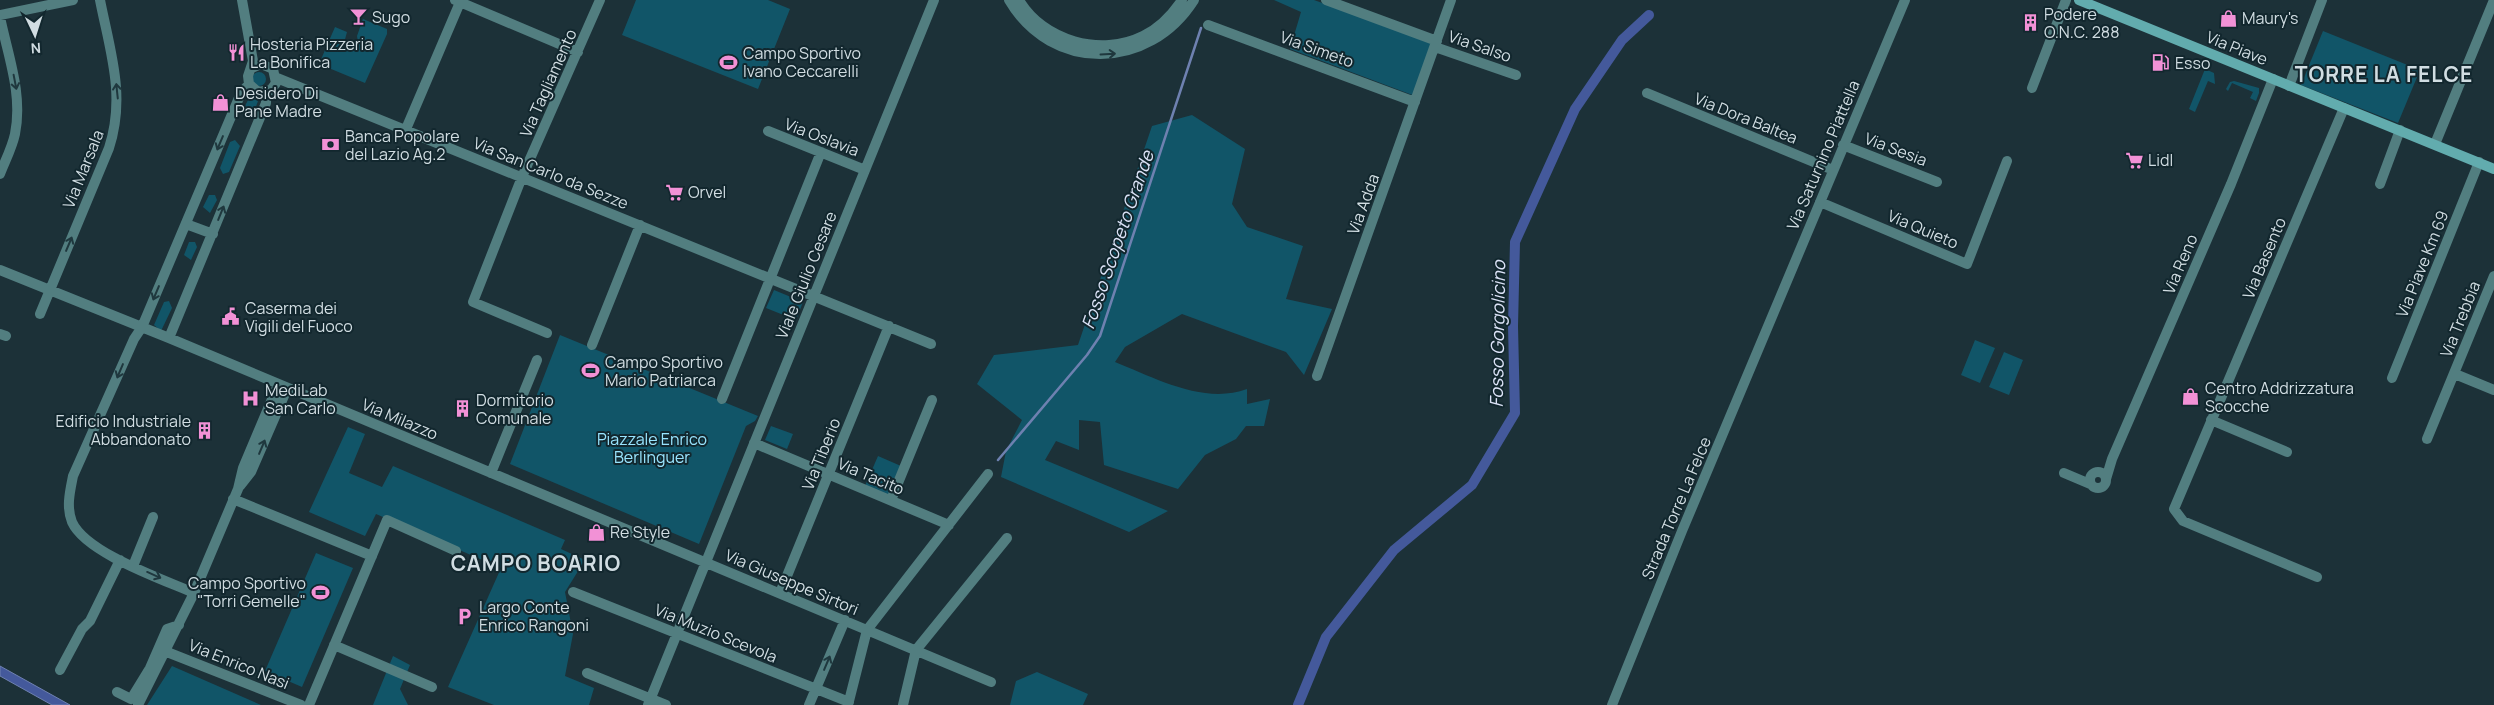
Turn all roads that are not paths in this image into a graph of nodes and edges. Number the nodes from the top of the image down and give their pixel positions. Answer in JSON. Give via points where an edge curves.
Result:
{"nodes":[{"id":1,"x":73,"y":0,"type":"edge"},
{"id":2,"x":100,"y":0,"type":"edge"},
{"id":3,"x":242,"y":0,"type":"edge"},
{"id":4,"x":600,"y":0,"type":"edge"},
{"id":5,"x":934,"y":0,"type":"edge"},
{"id":6,"x":1009,"y":0,"type":"edge"},
{"id":7,"x":1019,"y":0,"type":"edge"},
{"id":8,"x":1182,"y":0,"type":"edge"},
{"id":9,"x":1194,"y":0,"type":"edge"},
{"id":10,"x":1326,"y":0,"type":"edge"},
{"id":11,"x":1451,"y":0,"type":"edge"},
{"id":12,"x":1905,"y":0,"type":"edge"},
{"id":13,"x":2066,"y":0,"type":"edge"},
{"id":14,"x":2079,"y":0,"type":"edge"},
{"id":15,"x":2322,"y":0,"type":"edge"},
{"id":16,"x":2494,"y":0,"type":"edge"},
{"id":17,"x":459,"y":1,"type":"edge"},
{"id":18,"x":0,"y":16,"type":"edge"},
{"id":19,"x":1208,"y":25,"type":"dead end"},
{"id":20,"x":1436,"y":44,"type":"junction"},
{"id":21,"x":578,"y":52,"type":"junction"},
{"id":22,"x":252,"y":68,"type":"junction"},
{"id":23,"x":1516,"y":75,"type":"dead end"},
{"id":24,"x":277,"y":78,"type":"junction"},
{"id":25,"x":2273,"y":79,"type":"junction"},
{"id":26,"x":249,"y":84,"type":"junction"},
{"id":27,"x":2290,"y":86,"type":"junction"},
{"id":28,"x":2032,"y":88,"type":"dead end"},
{"id":29,"x":266,"y":92,"type":"junction"},
{"id":30,"x":1647,"y":93,"type":"dead end"},
{"id":31,"x":1415,"y":102,"type":"junction"},
{"id":32,"x":2344,"y":108,"type":"junction"},
{"id":33,"x":406,"y":129,"type":"junction"},
{"id":34,"x":2400,"y":130,"type":"junction"},
{"id":35,"x":768,"y":131,"type":"dead end"},
{"id":36,"x":2435,"y":144,"type":"junction"},
{"id":37,"x":1844,"y":145,"type":"junction"},
{"id":38,"x":821,"y":152,"type":"junction"},
{"id":39,"x":2007,"y":161,"type":"dead end"},
{"id":40,"x":2479,"y":162,"type":"junction"},
{"id":41,"x":2494,"y":169,"type":"edge"},
{"id":42,"x":865,"y":170,"type":"junction"},
{"id":43,"x":1833,"y":170,"type":"junction"},
{"id":44,"x":0,"y":174,"type":"edge"},
{"id":45,"x":522,"y":177,"type":"junction"},
{"id":46,"x":1937,"y":182,"type":"dead end"},
{"id":47,"x":2380,"y":184,"type":"dead end"},
{"id":48,"x":1820,"y":202,"type":"junction"},
{"id":49,"x":186,"y":224,"type":"junction"},
{"id":50,"x":640,"y":225,"type":"junction"},
{"id":51,"x":213,"y":234,"type":"junction"},
{"id":52,"x":0,"y":270,"type":"edge"},
{"id":53,"x":2494,"y":276,"type":"edge"},
{"id":54,"x":771,"y":278,"type":"junction"},
{"id":55,"x":50,"y":289,"type":"junction"},
{"id":56,"x":814,"y":295,"type":"junction"},
{"id":57,"x":40,"y":314,"type":"dead end"},
{"id":58,"x":1770,"y":323,"type":"joint"},
{"id":59,"x":889,"y":326,"type":"junction"},
{"id":60,"x":142,"y":327,"type":"junction"},
{"id":61,"x":547,"y":333,"type":"dead end"},
{"id":62,"x":169,"y":338,"type":"junction"},
{"id":63,"x":931,"y":344,"type":"dead end"},
{"id":64,"x":592,"y":345,"type":"dead end"},
{"id":65,"x":537,"y":360,"type":"dead end"},
{"id":66,"x":2454,"y":374,"type":"junction"},
{"id":67,"x":1317,"y":376,"type":"dead end"},
{"id":68,"x":2392,"y":378,"type":"dead end"},
{"id":69,"x":283,"y":387,"type":"junction"},
{"id":70,"x":2494,"y":390,"type":"edge"},
{"id":71,"x":722,"y":399,"type":"dead end"},
{"id":72,"x":932,"y":400,"type":"dead end"},
{"id":73,"x":2211,"y":420,"type":"junction"},
{"id":74,"x":2428,"y":440,"type":"dead end"},
{"id":75,"x":754,"y":443,"type":"junction"},
{"id":76,"x":2287,"y":452,"type":"dead end"},
{"id":77,"x":2112,"y":459,"type":"junction"},
{"id":78,"x":491,"y":473,"type":"junction"},
{"id":79,"x":2064,"y":473,"type":"dead end"},
{"id":80,"x":829,"y":474,"type":"junction"},
{"id":81,"x":988,"y":474,"type":"dead end"},
{"id":82,"x":2093,"y":476,"type":"junction"},
{"id":83,"x":2106,"y":480,"type":"junction"},
{"id":84,"x":233,"y":499,"type":"junction"},
{"id":85,"x":891,"y":500,"type":"junction"},
{"id":86,"x":153,"y":517,"type":"dead end"},
{"id":87,"x":949,"y":525,"type":"junction"},
{"id":88,"x":1007,"y":538,"type":"dead end"},
{"id":89,"x":456,"y":550,"type":"dead end"},
{"id":90,"x":372,"y":556,"type":"junction"},
{"id":91,"x":120,"y":560,"type":"junction"},
{"id":92,"x":706,"y":562,"type":"junction"},
{"id":93,"x":133,"y":566,"type":"junction"},
{"id":94,"x":2317,"y":577,"type":"dead end"},
{"id":95,"x":573,"y":592,"type":"dead end"},
{"id":96,"x":194,"y":593,"type":"junction"},
{"id":97,"x":780,"y":593,"type":"junction"},
{"id":98,"x":845,"y":620,"type":"junction"},
{"id":99,"x":179,"y":625,"type":"junction"},
{"id":100,"x":867,"y":630,"type":"junction"},
{"id":101,"x":677,"y":633,"type":"junction"},
{"id":102,"x":334,"y":645,"type":"junction"},
{"id":103,"x":916,"y":650,"type":"junction"},
{"id":104,"x":166,"y":652,"type":"junction"},
{"id":105,"x":60,"y":670,"type":"dead end"},
{"id":106,"x":587,"y":673,"type":"dead end"},
{"id":107,"x":991,"y":682,"type":"dead end"},
{"id":108,"x":432,"y":687,"type":"dead end"},
{"id":109,"x":816,"y":689,"type":"junction"},
{"id":110,"x":118,"y":692,"type":"dead end"},
{"id":111,"x":650,"y":702,"type":"edge"},
{"id":112,"x":848,"y":703,"type":"edge"},
{"id":113,"x":138,"y":705,"type":"edge"},
{"id":114,"x":301,"y":705,"type":"edge"},
{"id":115,"x":309,"y":705,"type":"edge"},
{"id":116,"x":666,"y":705,"type":"edge"},
{"id":117,"x":810,"y":705,"type":"edge"},
{"id":118,"x":903,"y":705,"type":"edge"},
{"id":119,"x":1612,"y":705,"type":"edge"}],
"edges":[{"from":1,"to":18,"type":"street"},
{"from":55,"to":2,"type":"street","name":"Via Marsala","one_way":true,"via":[[116,127],[117,91]]},
{"from":3,"to":22,"type":"street"},
{"from":4,"to":21,"type":"street","name":"Via Tagliamento"},
{"from":5,"to":42,"type":"street","name":"Viale Giulio Cesare"},
{"from":6,"to":9,"type":"street","one_way":true,"via":[[1018,15],[1048,40],[1077,51],[1106,54],[1140,47],[1163,34]]},
{"from":7,"to":8,"type":"street","via":[[1033,18],[1053,33],[1080,43],[1106,45],[1131,41],[1155,30]]},
{"from":10,"to":20,"type":"street"},
{"from":11,"to":20,"type":"street","name":"Via Adda"},
{"from":12,"to":37,"type":"street","name":"Via Saturnino Piattella"},
{"from":13,"to":28,"type":"street"},
{"from":14,"to":25,"type":"main road","name":"Via Piave"},
{"from":15,"to":27,"type":"street"},
{"from":16,"to":36,"type":"street"},
{"from":17,"to":21,"type":"street"},
{"from":17,"to":33,"type":"street"},
{"from":18,"to":44,"type":"street","one_way":true,"via":[[18,104],[14,137]]},
{"from":19,"to":31,"type":"street","name":"Via Simeto"},
{"from":20,"to":23,"type":"street","name":"Via Salso"},
{"from":20,"to":31,"type":"street","name":"Via Adda"},
{"from":21,"to":45,"type":"street","name":"Via Tagliamento"},
{"from":22,"to":24,"type":"street","via":[[261,64],[270,66]]},
{"from":22,"to":26,"type":"street"},
{"from":24,"to":29,"type":"street","via":[[274,87]]},
{"from":24,"to":33,"type":"street","name":"Via San Carlo da Sezze"},
{"from":25,"to":27,"type":"main road","name":"Via Piave"},
{"from":25,"to":77,"type":"street","name":"Via Reno"},
{"from":26,"to":29,"type":"street","via":[[258,92]]},
{"from":26,"to":49,"type":"street","one_way":true,"via":[[241,93]]},
{"from":27,"to":32,"type":"main road","name":"Via Piave"},
{"from":51,"to":29,"type":"street","one_way":true,"via":[[266,104]]},
{"from":30,"to":43,"type":"street","name":"Via Dora Baltea"},
{"from":31,"to":67,"type":"street","name":"Via Adda"},
{"from":32,"to":34,"type":"main road","name":"Via Piave"},
{"from":32,"to":73,"type":"street","name":"Via Basento"},
{"from":33,"to":45,"type":"street","name":"Via San Carlo da Sezze"},
{"from":34,"to":36,"type":"main road","name":"Via Piave"},
{"from":34,"to":47,"type":"street"},
{"from":35,"to":38,"type":"street","name":"Via Oslavia"},
{"from":36,"to":40,"type":"main road","name":"Via Piave"},
{"from":37,"to":43,"type":"street","name":"Via Saturnino Piattella"},
{"from":37,"to":46,"type":"street","name":"Via Sesia"},
{"from":38,"to":42,"type":"street","name":"Via Oslavia"},
{"from":38,"to":54,"type":"street"},
{"from":39,"to":48,"type":"street","name":"Via Quieto","via":[[1967,264]]},
{"from":40,"to":41,"type":"main road","name":"Via Piave"},
{"from":40,"to":68,"type":"street","name":"Via Piave Km 69"},
{"from":42,"to":56,"type":"street","name":"Viale Giulio Cesare"},
{"from":43,"to":48,"type":"street","name":"Via Saturnino Piattella"},
{"from":45,"to":50,"type":"street","name":"Via San Carlo da Sezze"},
{"from":45,"to":61,"type":"street","name":"Via Tagliamento","via":[[473,302]]},
{"from":48,"to":58,"type":"street","name":"Via Saturnino Piattella"},
{"from":49,"to":51,"type":"street"},
{"from":49,"to":60,"type":"street","one_way":true},
{"from":50,"to":54,"type":"street","name":"Via San Carlo da Sezze"},
{"from":50,"to":64,"type":"street"},
{"from":51,"to":62,"type":"street"},
{"from":52,"to":55,"type":"street","name":"Via Milazzo"},
{"from":53,"to":66,"type":"street","name":"Via Trebbia"},
{"from":54,"to":56,"type":"street","name":"Via San Carlo da Sezze"},
{"from":54,"to":71,"type":"street"},
{"from":55,"to":57,"type":"street","name":"Via Marsala"},
{"from":55,"to":60,"type":"street","name":"Via Milazzo"},
{"from":56,"to":59,"type":"street","name":"Via San Carlo da Sezze"},
{"from":56,"to":75,"type":"street","name":"Viale Giulio Cesare"},
{"from":58,"to":119,"type":"street","name":"Strada Torre La Felce"},
{"from":59,"to":63,"type":"street","name":"Via San Carlo da Sezze"},
{"from":59,"to":80,"type":"street","name":"Via Tiberio"},
{"from":60,"to":62,"type":"street","name":"Via Milazzo"},
{"from":60,"to":91,"type":"street","one_way":true,"via":[[74,476],[68,500],[72,521],[82,538]]},
{"from":62,"to":69,"type":"street","name":"Via Milazzo"},
{"from":65,"to":78,"type":"street"},
{"from":66,"to":70,"type":"street","name":"Via Trebbia"},
{"from":66,"to":74,"type":"street","name":"Via Trebbia"},
{"from":69,"to":78,"type":"street","name":"Via Milazzo"},
{"from":69,"to":84,"type":"street","via":[[252,472]]},
{"from":72,"to":85,"type":"street"},
{"from":73,"to":76,"type":"street"},
{"from":73,"to":94,"type":"street","name":"Via Basento","via":[[2176,502],[2174,509],[2177,515],[2183,521]]},
{"from":75,"to":80,"type":"street","name":"Via Tacito"},
{"from":75,"to":92,"type":"street","name":"Viale Giulio Cesare"},
{"from":77,"to":82,"type":"street","name":"Via Reno"},
{"from":77,"to":83,"type":"street","name":"Via Reno"},
{"from":78,"to":92,"type":"street","name":"Via Milazzo"},
{"from":79,"to":82,"type":"street","via":[[2076,477]]},
{"from":80,"to":85,"type":"street","name":"Via Tacito"},
{"from":80,"to":97,"type":"street","name":"Via Tiberio"},
{"from":81,"to":87,"type":"street"},
{"from":82,"to":83,"type":"street","via":[[2102,472]]},
{"from":82,"to":83,"type":"street","via":[[2095,488],[2105,485]]},
{"from":84,"to":90,"type":"street"},
{"from":84,"to":96,"type":"street"},
{"from":85,"to":87,"type":"street","name":"Via Tacito"},
{"from":86,"to":93,"type":"street"},
{"from":87,"to":100,"type":"street"},
{"from":88,"to":103,"type":"street"},
{"from":89,"to":90,"type":"street","via":[[387,520]]},
{"from":90,"to":102,"type":"street"},
{"from":91,"to":93,"type":"street"},
{"from":91,"to":105,"type":"street","via":[[90,621]]},
{"from":92,"to":97,"type":"street","name":"Via Giuseppe Sirtori"},
{"from":92,"to":101,"type":"street","name":"Viale Giulio Cesare"},
{"from":93,"to":96,"type":"street","one_way":true},
{"from":95,"to":101,"type":"street","name":"Via Muzio Scevola"},
{"from":96,"to":99,"type":"street"},
{"from":97,"to":98,"type":"street","name":"Via Giuseppe Sirtori"},
{"from":98,"to":100,"type":"street","name":"Via Giuseppe Sirtori"},
{"from":109,"to":98,"type":"street","one_way":true},
{"from":99,"to":104,"type":"street"},
{"from":99,"to":110,"type":"street","via":[[167,629],[150,668],[131,699]]},
{"from":100,"to":103,"type":"street","name":"Via Giuseppe Sirtori"},
{"from":100,"to":112,"type":"street","name":"Via Giuseppe Sirtori"},
{"from":101,"to":109,"type":"street","name":"Via Muzio Scevola"},
{"from":101,"to":111,"type":"street","name":"Viale Giulio Cesare"},
{"from":102,"to":108,"type":"street"},
{"from":102,"to":115,"type":"street"},
{"from":103,"to":107,"type":"street","name":"Via Giuseppe Sirtori"},
{"from":103,"to":118,"type":"street"},
{"from":104,"to":113,"type":"street"},
{"from":104,"to":114,"type":"street","name":"Via Enrico Nasi"},
{"from":106,"to":111,"type":"street"},
{"from":109,"to":112,"type":"street","name":"Via Muzio Scevola"},
{"from":109,"to":117,"type":"street"},
{"from":111,"to":116,"type":"street"}]}
